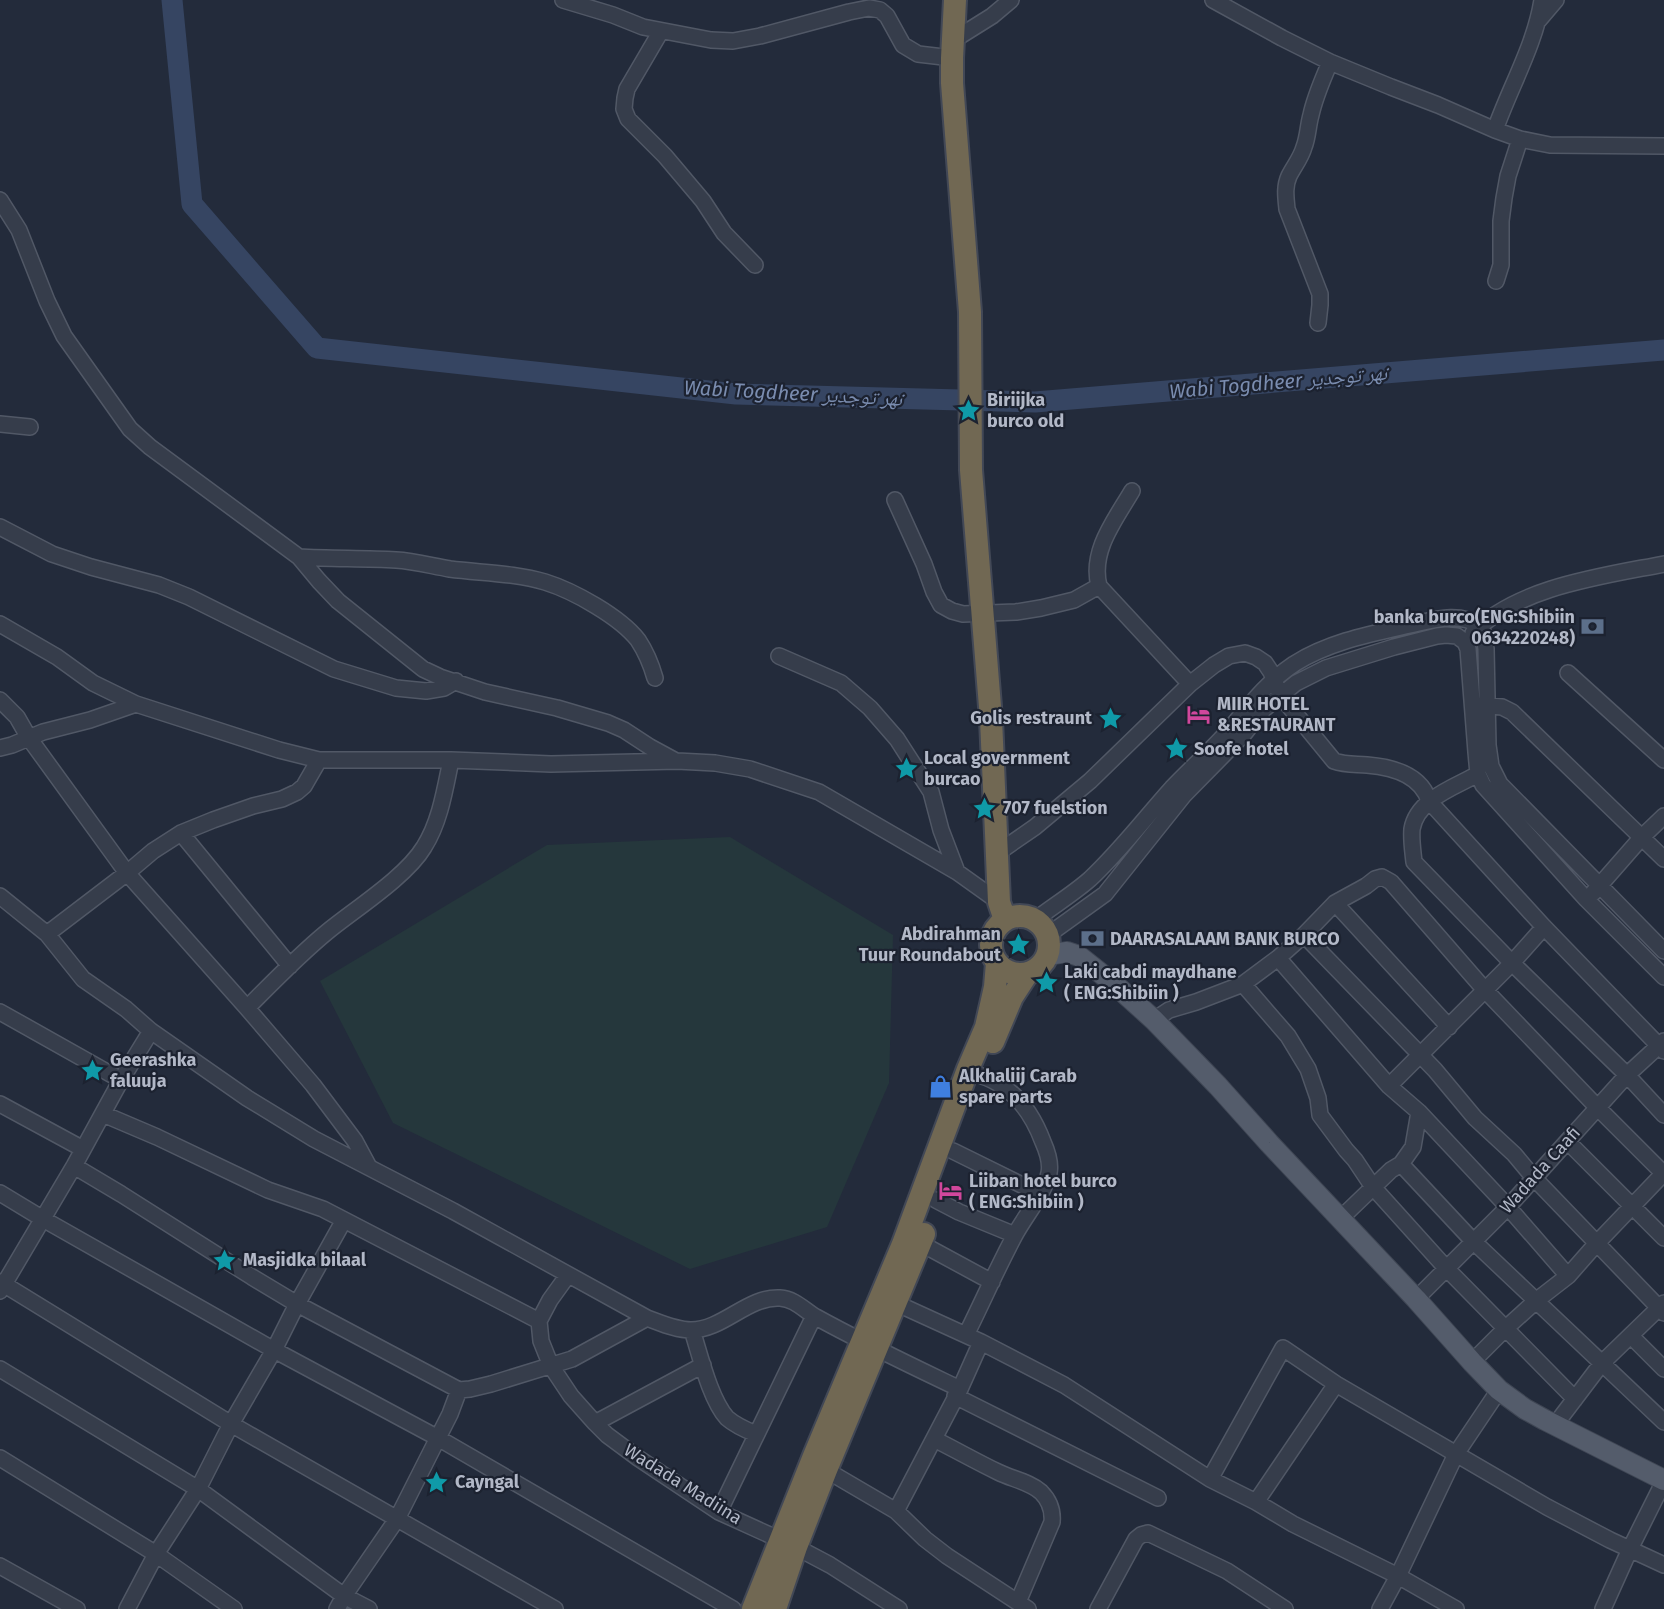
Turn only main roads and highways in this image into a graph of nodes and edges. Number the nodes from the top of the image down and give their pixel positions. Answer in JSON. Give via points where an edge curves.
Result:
{"nodes":[{"id":1,"x":955,"y":0,"type":"edge"},
{"id":2,"x":1002,"y":911,"type":"junction"},
{"id":3,"x":1044,"y":936,"type":"junction"},
{"id":4,"x":997,"y":963,"type":"junction"},
{"id":5,"x":1027,"y":974,"type":"junction"},
{"id":6,"x":888,"y":1300,"type":"junction"},
{"id":7,"x":870,"y":1344,"type":"junction"},
{"id":8,"x":1664,"y":1481,"type":"edge"},
{"id":9,"x":789,"y":1544,"type":"junction"},
{"id":10,"x":753,"y":1609,"type":"edge"},
{"id":11,"x":775,"y":1609,"type":"edge"}],
"edges":[{"from":1,"to":2,"type":"highway","via":[[952,83],[970,312],[971,470]]},
{"from":2,"to":3,"type":"highway","via":[[1025,916]]},
{"from":2,"to":4,"type":"highway","via":[[991,945]]},
{"from":3,"to":5,"type":"highway","via":[[1044,964]]},
{"from":3,"to":8,"type":"main road","via":[[1078,956],[1154,1020],[1499,1390],[1525,1409]]},
{"from":4,"to":5,"type":"highway","via":[[1005,971]]},
{"from":4,"to":6,"type":"highway","via":[[986,1027],[903,1244]]},
{"from":5,"to":6,"type":"highway","via":[[1012,997],[979,1076],[920,1243]]},
{"from":6,"to":7,"type":"highway"},
{"from":7,"to":9,"type":"highway","via":[[826,1470]]},
{"from":7,"to":9,"type":"highway","via":[[814,1455]]},
{"from":9,"to":10,"type":"highway"},
{"from":9,"to":11,"type":"highway"}]}
